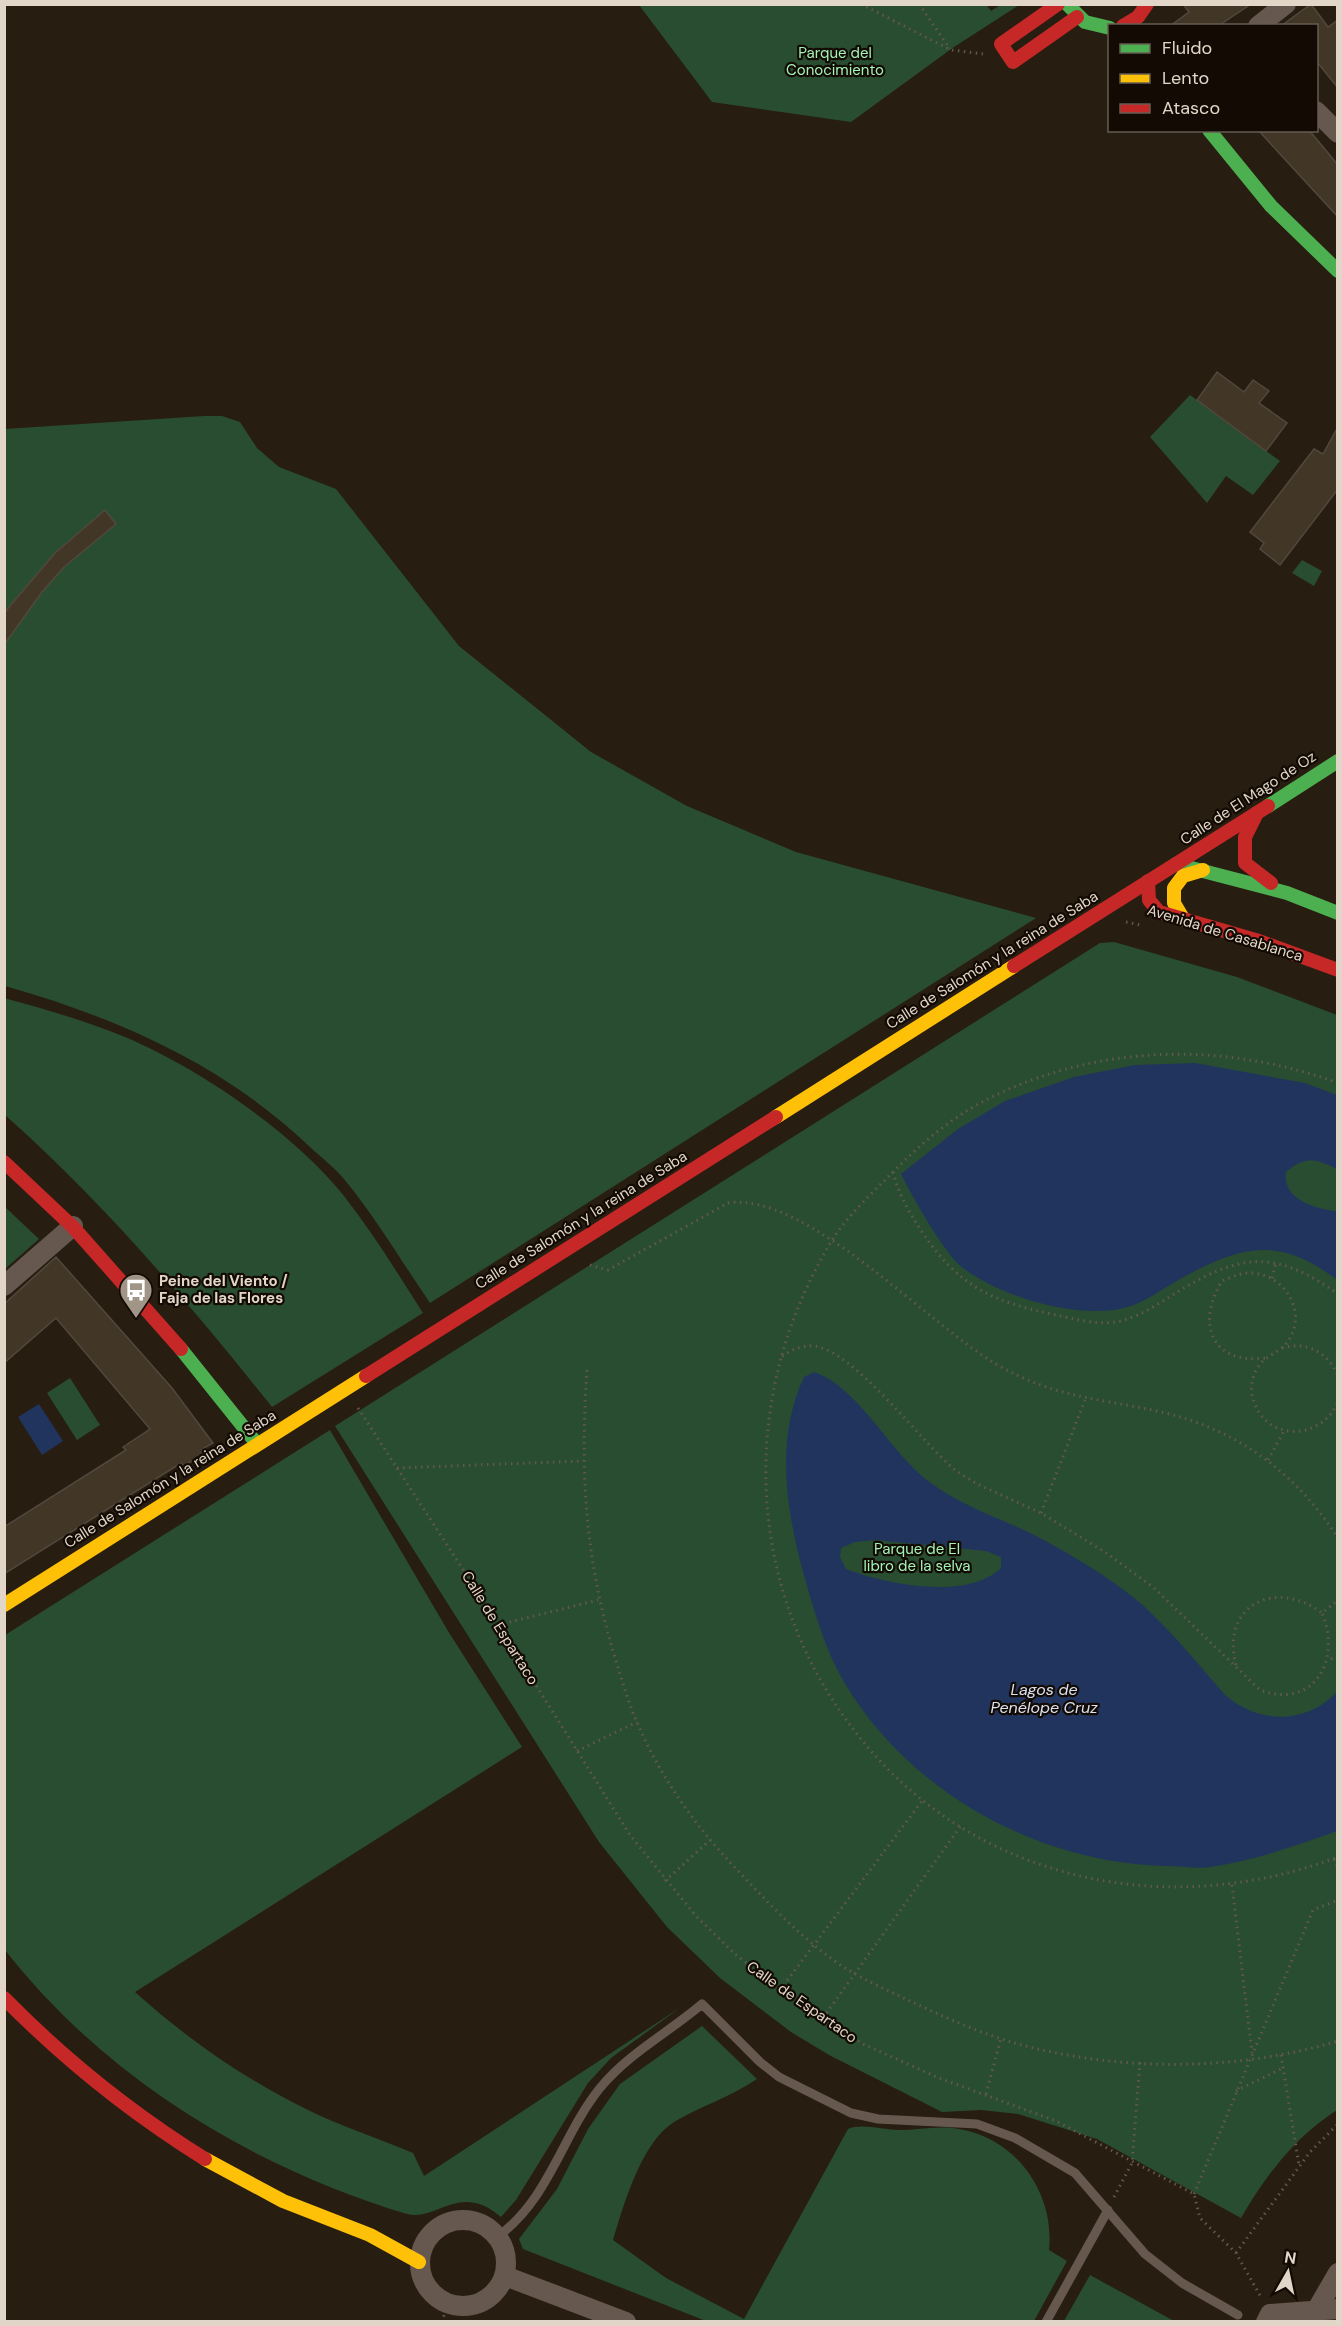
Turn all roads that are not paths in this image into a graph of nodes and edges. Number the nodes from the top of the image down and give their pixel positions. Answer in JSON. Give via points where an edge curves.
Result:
{"nodes":[{"id":1,"x":1058,"y":4,"type":"edge"},
{"id":2,"x":1067,"y":4,"type":"edge"},
{"id":3,"x":1147,"y":4,"type":"edge"},
{"id":4,"x":1286,"y":4,"type":"edge"},
{"id":5,"x":1077,"y":17,"type":"junction"},
{"id":6,"x":1131,"y":24,"type":"edge"},
{"id":7,"x":1261,"y":24,"type":"edge"},
{"id":8,"x":1108,"y":28,"type":"edge"},
{"id":9,"x":1318,"y":112,"type":"edge"},
{"id":10,"x":1211,"y":132,"type":"edge"},
{"id":11,"x":1338,"y":133,"type":"edge"},
{"id":12,"x":1338,"y":271,"type":"edge"},
{"id":13,"x":1338,"y":760,"type":"edge"},
{"id":14,"x":1257,"y":813,"type":"junction"},
{"id":15,"x":1176,"y":864,"type":"junction"},
{"id":16,"x":1203,"y":870,"type":"junction"},
{"id":17,"x":1148,"y":881,"type":"junction"},
{"id":18,"x":1287,"y":893,"type":"junction"},
{"id":19,"x":1103,"y":909,"type":"junction"},
{"id":20,"x":1338,"y":913,"type":"edge"},
{"id":21,"x":1121,"y":917,"type":"road end"},
{"id":22,"x":1184,"y":920,"type":"junction"},
{"id":23,"x":1145,"y":921,"type":"road end"},
{"id":24,"x":1338,"y":970,"type":"edge"},
{"id":25,"x":4,"y":1162,"type":"edge"},
{"id":26,"x":73,"y":1226,"type":"junction"},
{"id":27,"x":4,"y":1286,"type":"edge"},
{"id":28,"x":257,"y":1444,"type":"junction"},
{"id":29,"x":4,"y":1605,"type":"edge"},
{"id":30,"x":4,"y":1998,"type":"edge"},
{"id":31,"x":1108,"y":2210,"type":"junction"},
{"id":32,"x":497,"y":2236,"type":"junction"},
{"id":33,"x":419,"y":2262,"type":"junction"},
{"id":34,"x":1338,"y":2273,"type":"edge"},
{"id":35,"x":505,"y":2276,"type":"junction"},
{"id":36,"x":1338,"y":2309,"type":"edge"},
{"id":37,"x":1316,"y":2310,"type":"junction"},
{"id":38,"x":445,"y":2313,"type":"edge"},
{"id":39,"x":1238,"y":2315,"type":"dead end"},
{"id":40,"x":1268,"y":2318,"type":"edge"},
{"id":41,"x":626,"y":2322,"type":"edge"},
{"id":42,"x":1046,"y":2322,"type":"edge"}],
"edges":[{"from":1,"to":5,"type":"street","via":[[1000,44],[1013,62]]},
{"from":2,"to":5,"type":"street"},
{"from":3,"to":6,"type":"street"},
{"from":4,"to":7,"type":"street"},
{"from":5,"to":8,"type":"street","via":[[1093,26]]},
{"from":9,"to":11,"type":"street"},
{"from":10,"to":12,"type":"street","via":[[1271,206]]},
{"from":13,"to":14,"type":"street","name":"Calle de El Mago de Oz"},
{"from":14,"to":15,"type":"street","name":"Calle de El Mago de Oz"},
{"from":14,"to":18,"type":"street","via":[[1243,838],[1245,863]]},
{"from":15,"to":16,"type":"street"},
{"from":15,"to":17,"type":"street","name":"Calle de Salomón y la reina de Saba"},
{"from":16,"to":18,"type":"street"},
{"from":16,"to":22,"type":"street","via":[[1191,872],[1174,885],[1173,907]]},
{"from":17,"to":19,"type":"street","name":"Calle de Salomón y la reina de Saba"},
{"from":17,"to":22,"type":"street","via":[[1152,906]]},
{"from":18,"to":20,"type":"street"},
{"from":19,"to":21,"type":"street"},
{"from":19,"to":28,"type":"street","name":"Calle de Salomón y la reina de Saba"},
{"from":22,"to":23,"type":"street"},
{"from":22,"to":24,"type":"street","name":"Avenida de Casablanca","via":[[1259,941]]},
{"from":25,"to":26,"type":"street"},
{"from":26,"to":27,"type":"street"},
{"from":26,"to":28,"type":"street","via":[[156,1316]]},
{"from":28,"to":29,"type":"street","name":"Calle de Salomón y la reina de Saba"},
{"from":30,"to":33,"type":"street","via":[[84,2073],[180,2146],[292,2206],[385,2240]]},
{"from":31,"to":32,"type":"lane","via":[[1075,2173],[1015,2138],[977,2124],[879,2120],[850,2114],[824,2101],[760,2062],[702,2004],[628,2058],[599,2089],[535,2198],[515,2224]]},
{"from":31,"to":39,"type":"lane","via":[[1144,2254],[1182,2283]]},
{"from":31,"to":42,"type":"lane"},
{"from":32,"to":33,"type":"street","via":[[476,2221],[449,2222],[428,2237]]},
{"from":32,"to":35,"type":"street","via":[[506,2255]]},
{"from":33,"to":38,"type":"street","via":[[424,2284]]},
{"from":34,"to":37,"type":"street"},
{"from":35,"to":38,"type":"street","via":[[489,2298]]},
{"from":35,"to":41,"type":"street"},
{"from":36,"to":37,"type":"street"},
{"from":37,"to":40,"type":"street"}]}
